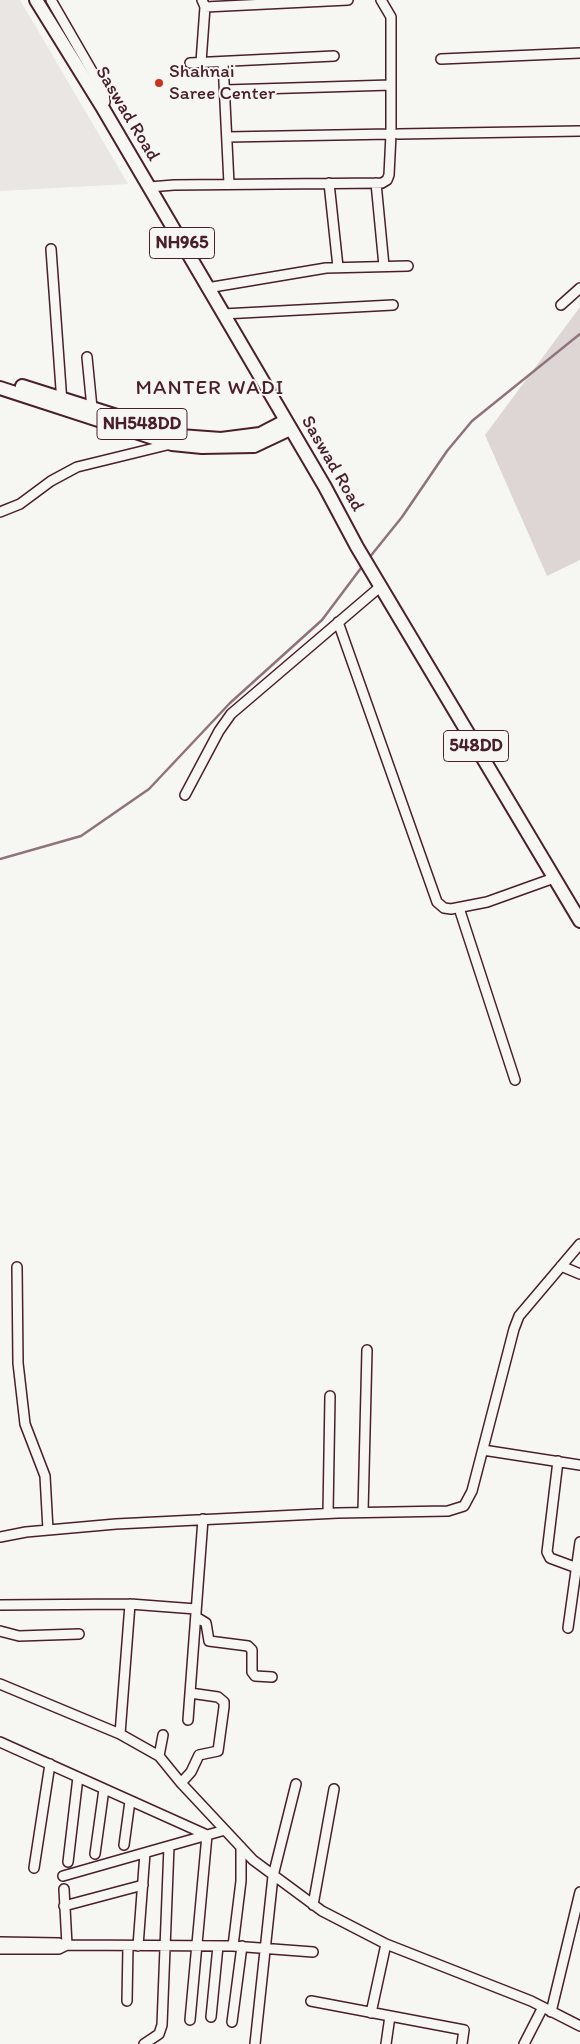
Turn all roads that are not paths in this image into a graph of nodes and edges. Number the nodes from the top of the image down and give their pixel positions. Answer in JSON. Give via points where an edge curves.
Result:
{"nodes":[{"id":1,"x":36,"y":0,"type":"edge"},
{"id":2,"x":51,"y":0,"type":"edge"},
{"id":3,"x":348,"y":0,"type":"edge"},
{"id":4,"x":381,"y":0,"type":"edge"},
{"id":5,"x":204,"y":3,"type":"edge"},
{"id":6,"x":580,"y":53,"type":"edge"},
{"id":7,"x":334,"y":56,"type":"dead end"},
{"id":8,"x":442,"y":59,"type":"dead end"},
{"id":9,"x":201,"y":62,"type":"junction"},
{"id":10,"x":223,"y":62,"type":"junction"},
{"id":11,"x":190,"y":63,"type":"dead end"},
{"id":12,"x":391,"y":85,"type":"junction"},
{"id":13,"x":225,"y":90,"type":"junction"},
{"id":14,"x":101,"y":105,"type":"junction"},
{"id":15,"x":580,"y":131,"type":"edge"},
{"id":16,"x":394,"y":134,"type":"junction"},
{"id":17,"x":227,"y":137,"type":"junction"},
{"id":18,"x":330,"y":183,"type":"junction"},
{"id":19,"x":376,"y":183,"type":"junction"},
{"id":20,"x":229,"y":184,"type":"junction"},
{"id":21,"x":149,"y":187,"type":"junction"},
{"id":22,"x":51,"y":249,"type":"dead end"},
{"id":23,"x":384,"y":266,"type":"junction"},
{"id":24,"x":408,"y":266,"type":"dead end"},
{"id":25,"x":338,"y":268,"type":"junction"},
{"id":26,"x":207,"y":288,"type":"junction"},
{"id":27,"x":580,"y":288,"type":"edge"},
{"id":28,"x":393,"y":304,"type":"dead end"},
{"id":29,"x":561,"y":305,"type":"dead end"},
{"id":30,"x":223,"y":314,"type":"junction"},
{"id":31,"x":87,"y":358,"type":"dead end"},
{"id":32,"x":0,"y":380,"type":"edge"},
{"id":33,"x":0,"y":388,"type":"edge"},
{"id":34,"x":62,"y":404,"type":"junction"},
{"id":35,"x":92,"y":408,"type":"junction"},
{"id":36,"x":288,"y":425,"type":"junction"},
{"id":37,"x":173,"y":439,"type":"junction"},
{"id":38,"x":0,"y":512,"type":"edge"},
{"id":39,"x":381,"y":586,"type":"junction"},
{"id":40,"x":338,"y":622,"type":"junction"},
{"id":41,"x":185,"y":795,"type":"dead end"},
{"id":42,"x":554,"y":878,"type":"junction"},
{"id":43,"x":459,"y":908,"type":"junction"},
{"id":44,"x":580,"y":921,"type":"edge"},
{"id":45,"x":514,"y":1080,"type":"dead end"},
{"id":46,"x":580,"y":1244,"type":"edge"},
{"id":47,"x":575,"y":1256,"type":"edge"},
{"id":48,"x":561,"y":1266,"type":"junction"},
{"id":49,"x":17,"y":1267,"type":"dead end"},
{"id":50,"x":580,"y":1274,"type":"edge"},
{"id":51,"x":367,"y":1350,"type":"dead end"},
{"id":52,"x":330,"y":1396,"type":"dead end"},
{"id":53,"x":483,"y":1450,"type":"junction"},
{"id":54,"x":558,"y":1461,"type":"junction"},
{"id":55,"x":580,"y":1465,"type":"edge"},
{"id":56,"x":363,"y":1512,"type":"junction"},
{"id":57,"x":328,"y":1513,"type":"junction"},
{"id":58,"x":203,"y":1519,"type":"junction"},
{"id":59,"x":48,"y":1530,"type":"junction"},
{"id":60,"x":0,"y":1537,"type":"edge"},
{"id":61,"x":580,"y":1542,"type":"edge"},
{"id":62,"x":577,"y":1568,"type":"junction"},
{"id":63,"x":130,"y":1604,"type":"junction"},
{"id":64,"x":0,"y":1605,"type":"edge"},
{"id":65,"x":196,"y":1613,"type":"junction"},
{"id":66,"x":568,"y":1628,"type":"dead end"},
{"id":67,"x":0,"y":1631,"type":"edge"},
{"id":68,"x":79,"y":1634,"type":"dead end"},
{"id":69,"x":272,"y":1677,"type":"dead end"},
{"id":70,"x":0,"y":1684,"type":"edge"},
{"id":71,"x":190,"y":1693,"type":"junction"},
{"id":72,"x":188,"y":1720,"type":"dead end"},
{"id":73,"x":120,"y":1734,"type":"junction"},
{"id":74,"x":163,"y":1735,"type":"dead end"},
{"id":75,"x":0,"y":1742,"type":"edge"},
{"id":76,"x":158,"y":1756,"type":"junction"},
{"id":77,"x":50,"y":1764,"type":"junction"},
{"id":78,"x":78,"y":1777,"type":"junction"},
{"id":79,"x":181,"y":1784,"type":"junction"},
{"id":80,"x":296,"y":1784,"type":"dead end"},
{"id":81,"x":334,"y":1788,"type":"dead end"},
{"id":82,"x":104,"y":1789,"type":"junction"},
{"id":83,"x":130,"y":1801,"type":"junction"},
{"id":84,"x":225,"y":1830,"type":"junction"},
{"id":85,"x":206,"y":1835,"type":"junction"},
{"id":86,"x":124,"y":1845,"type":"dead end"},
{"id":87,"x":169,"y":1846,"type":"junction"},
{"id":88,"x":241,"y":1847,"type":"junction"},
{"id":89,"x":145,"y":1853,"type":"junction"},
{"id":90,"x":96,"y":1854,"type":"dead end"},
{"id":91,"x":68,"y":1862,"type":"dead end"},
{"id":92,"x":34,"y":1868,"type":"dead end"},
{"id":93,"x":63,"y":1876,"type":"dead end"},
{"id":94,"x":273,"y":1876,"type":"junction"},
{"id":95,"x":143,"y":1886,"type":"junction"},
{"id":96,"x":64,"y":1889,"type":"dead end"},
{"id":97,"x":580,"y":1892,"type":"edge"},
{"id":98,"x":313,"y":1905,"type":"junction"},
{"id":99,"x":64,"y":1906,"type":"junction"},
{"id":100,"x":0,"y":1942,"type":"edge"},
{"id":101,"x":386,"y":1944,"type":"junction"},
{"id":102,"x":65,"y":1946,"type":"junction"},
{"id":103,"x":128,"y":1946,"type":"junction"},
{"id":104,"x":138,"y":1946,"type":"junction"},
{"id":105,"x":166,"y":1946,"type":"junction"},
{"id":106,"x":197,"y":1946,"type":"junction"},
{"id":107,"x":218,"y":1946,"type":"junction"},
{"id":108,"x":233,"y":1946,"type":"junction"},
{"id":109,"x":242,"y":1946,"type":"junction"},
{"id":110,"x":264,"y":1948,"type":"junction"},
{"id":111,"x":0,"y":1949,"type":"edge"},
{"id":112,"x":313,"y":1952,"type":"dead end"},
{"id":113,"x":127,"y":2001,"type":"dead end"},
{"id":114,"x":311,"y":2002,"type":"dead end"},
{"id":115,"x":547,"y":2009,"type":"junction"},
{"id":116,"x":371,"y":2013,"type":"junction"},
{"id":117,"x":390,"y":2016,"type":"junction"},
{"id":118,"x":211,"y":2017,"type":"dead end"},
{"id":119,"x":190,"y":2020,"type":"dead end"},
{"id":120,"x":232,"y":2022,"type":"dead end"},
{"id":121,"x":580,"y":2026,"type":"edge"},
{"id":122,"x":144,"y":2044,"type":"edge"},
{"id":123,"x":255,"y":2044,"type":"edge"},
{"id":124,"x":386,"y":2044,"type":"edge"},
{"id":125,"x":462,"y":2044,"type":"edge"},
{"id":126,"x":524,"y":2044,"type":"edge"}],
"edges":[{"from":1,"to":14,"type":"highway","name":"Saswad Road","number":"NH965"},
{"from":2,"to":14,"type":"street","via":[[104,92]]},
{"from":3,"to":5,"type":"street"},
{"from":4,"to":12,"type":"street","via":[[391,17]]},
{"from":5,"to":9,"type":"street"},
{"from":6,"to":8,"type":"street"},
{"from":7,"to":10,"type":"street"},
{"from":9,"to":10,"type":"street"},
{"from":9,"to":11,"type":"street"},
{"from":10,"to":13,"type":"street"},
{"from":12,"to":13,"type":"street"},
{"from":12,"to":16,"type":"street"},
{"from":13,"to":17,"type":"street"},
{"from":14,"to":21,"type":"highway","name":"Saswad Road","number":"NH965"},
{"from":15,"to":16,"type":"street"},
{"from":16,"to":17,"type":"street"},
{"from":16,"to":19,"type":"street","via":[[389,175],[387,180]]},
{"from":17,"to":20,"type":"street"},
{"from":18,"to":19,"type":"street"},
{"from":18,"to":20,"type":"street"},
{"from":18,"to":25,"type":"street"},
{"from":19,"to":23,"type":"street"},
{"from":20,"to":21,"type":"street"},
{"from":21,"to":26,"type":"highway","name":"Saswad Road","number":"NH965"},
{"from":22,"to":34,"type":"street"},
{"from":23,"to":24,"type":"street"},
{"from":23,"to":25,"type":"street"},
{"from":25,"to":26,"type":"street"},
{"from":26,"to":30,"type":"highway","name":"Saswad Road","number":"NH965"},
{"from":27,"to":29,"type":"street"},
{"from":28,"to":30,"type":"street"},
{"from":30,"to":36,"type":"highway","name":"Saswad Road","number":"NH965"},
{"from":31,"to":35,"type":"street"},
{"from":32,"to":34,"type":"highway","number":"NH548DD"},
{"from":33,"to":34,"type":"highway","number":"NH548DD"},
{"from":34,"to":35,"type":"highway","number":"NH548DD"},
{"from":34,"to":37,"type":"highway","number":"NH548DD"},
{"from":35,"to":37,"type":"highway","number":"NH548DD"},
{"from":36,"to":37,"type":"highway","number":"NH548DD","via":[[254,446],[202,448]]},
{"from":36,"to":39,"type":"highway","name":"Saswad Road","number":"548DD"},
{"from":37,"to":38,"type":"street","via":[[77,467],[20,504]]},
{"from":39,"to":40,"type":"street"},
{"from":39,"to":42,"type":"highway","name":"Saswad Road","number":"548DD"},
{"from":40,"to":41,"type":"street","via":[[231,714],[219,730]]},
{"from":40,"to":43,"type":"street","via":[[437,902],[444,908]]},
{"from":42,"to":43,"type":"street","via":[[513,895]]},
{"from":42,"to":44,"type":"highway","name":"Saswad Road","number":"548DD"},
{"from":43,"to":45,"type":"street"},
{"from":46,"to":47,"type":"street"},
{"from":47,"to":48,"type":"street"},
{"from":48,"to":50,"type":"street"},
{"from":48,"to":53,"type":"street","via":[[519,1316]]},
{"from":49,"to":59,"type":"street","via":[[18,1363],[25,1424],[45,1476]]},
{"from":51,"to":56,"type":"street"},
{"from":52,"to":57,"type":"street"},
{"from":53,"to":54,"type":"street"},
{"from":53,"to":56,"type":"street","via":[[472,1491],[464,1506],[448,1511]]},
{"from":54,"to":55,"type":"street"},
{"from":54,"to":62,"type":"street","via":[[547,1552],[550,1558]]},
{"from":56,"to":57,"type":"street"},
{"from":57,"to":58,"type":"street"},
{"from":58,"to":59,"type":"street"},
{"from":58,"to":65,"type":"street"},
{"from":59,"to":60,"type":"street"},
{"from":61,"to":62,"type":"street"},
{"from":62,"to":66,"type":"street"},
{"from":63,"to":64,"type":"street"},
{"from":63,"to":65,"type":"street"},
{"from":63,"to":73,"type":"street"},
{"from":65,"to":69,"type":"street","via":[[206,1623],[209,1641],[248,1646],[252,1650],[252,1672],[255,1676]]},
{"from":65,"to":71,"type":"street"},
{"from":67,"to":68,"type":"street","via":[[19,1636]]},
{"from":70,"to":73,"type":"street"},
{"from":71,"to":72,"type":"street"},
{"from":71,"to":79,"type":"street","via":[[218,1696],[224,1702],[224,1708],[220,1748],[214,1753],[198,1755],[191,1772]]},
{"from":73,"to":76,"type":"street"},
{"from":74,"to":76,"type":"street"},
{"from":75,"to":77,"type":"street"},
{"from":76,"to":79,"type":"street"},
{"from":77,"to":78,"type":"street"},
{"from":77,"to":92,"type":"street"},
{"from":78,"to":82,"type":"street"},
{"from":78,"to":91,"type":"street"},
{"from":79,"to":84,"type":"street"},
{"from":80,"to":94,"type":"street"},
{"from":81,"to":98,"type":"street"},
{"from":82,"to":83,"type":"street"},
{"from":82,"to":90,"type":"street"},
{"from":83,"to":85,"type":"street"},
{"from":83,"to":86,"type":"street"},
{"from":84,"to":85,"type":"street"},
{"from":84,"to":88,"type":"street"},
{"from":85,"to":87,"type":"street"},
{"from":85,"to":106,"type":"street"},
{"from":87,"to":89,"type":"street"},
{"from":87,"to":105,"type":"street"},
{"from":88,"to":94,"type":"street"},
{"from":88,"to":108,"type":"street","via":[[241,1881]]},
{"from":89,"to":93,"type":"street"},
{"from":89,"to":95,"type":"street"},
{"from":94,"to":98,"type":"street"},
{"from":94,"to":110,"type":"street"},
{"from":95,"to":99,"type":"street"},
{"from":95,"to":104,"type":"street"},
{"from":96,"to":99,"type":"street"},
{"from":97,"to":115,"type":"street"},
{"from":98,"to":101,"type":"street"},
{"from":99,"to":102,"type":"street"},
{"from":100,"to":102,"type":"street","via":[[59,1943]]},
{"from":101,"to":115,"type":"street"},
{"from":101,"to":116,"type":"street"},
{"from":102,"to":103,"type":"street"},
{"from":102,"to":111,"type":"street","via":[[59,1949]]},
{"from":103,"to":104,"type":"street"},
{"from":103,"to":113,"type":"street"},
{"from":104,"to":105,"type":"street"},
{"from":105,"to":106,"type":"street"},
{"from":105,"to":122,"type":"street","via":[[161,2031]]},
{"from":106,"to":107,"type":"street"},
{"from":106,"to":119,"type":"street"},
{"from":107,"to":108,"type":"street"},
{"from":107,"to":118,"type":"street"},
{"from":108,"to":109,"type":"street"},
{"from":109,"to":110,"type":"street"},
{"from":109,"to":120,"type":"street"},
{"from":110,"to":112,"type":"street"},
{"from":110,"to":123,"type":"street"},
{"from":114,"to":116,"type":"street"},
{"from":115,"to":121,"type":"street"},
{"from":115,"to":126,"type":"street"},
{"from":116,"to":117,"type":"street"},
{"from":117,"to":124,"type":"street"},
{"from":117,"to":125,"type":"street","via":[[464,2030]]}]}
